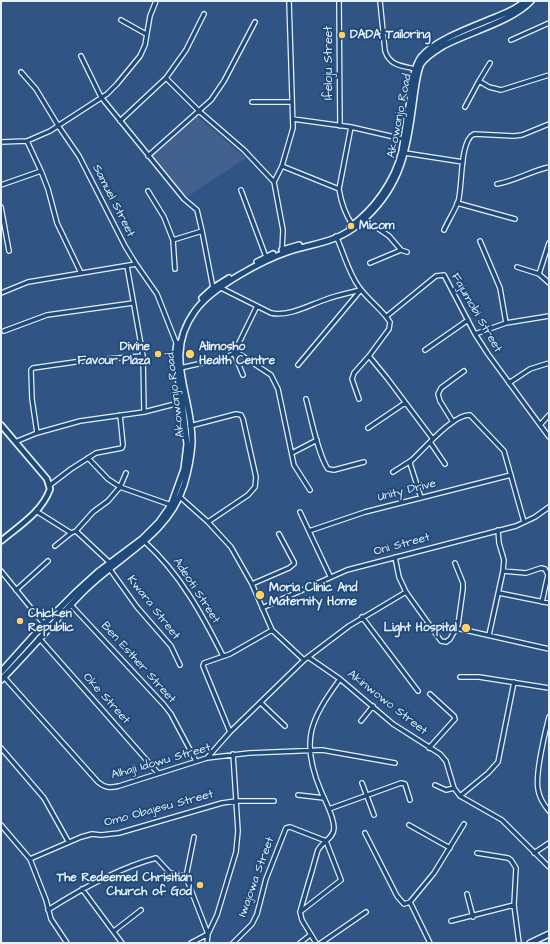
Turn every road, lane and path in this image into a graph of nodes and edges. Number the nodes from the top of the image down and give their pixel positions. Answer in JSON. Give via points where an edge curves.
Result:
{"nodes":[{"id":1,"x":156,"y":1,"type":"edge"},
{"id":2,"x":289,"y":1,"type":"edge"},
{"id":3,"x":339,"y":1,"type":"edge"},
{"id":4,"x":380,"y":1,"type":"edge"},
{"id":5,"x":524,"y":1,"type":"edge"},
{"id":6,"x":531,"y":1,"type":"edge"},
{"id":7,"x":204,"y":14,"type":"dead end"},
{"id":8,"x":121,"y":20,"type":"dead end"},
{"id":9,"x":255,"y":22,"type":"dead end"},
{"id":10,"x":549,"y":23,"type":"edge"},
{"id":11,"x":146,"y":34,"type":"junction"},
{"id":12,"x":511,"y":40,"type":"dead end"},
{"id":13,"x":81,"y":56,"type":"dead end"},
{"id":14,"x":490,"y":63,"type":"dead end"},
{"id":15,"x":416,"y":70,"type":"junction"},
{"id":16,"x":21,"y":72,"type":"dead end"},
{"id":17,"x":549,"y":75,"type":"edge"},
{"id":18,"x":166,"y":78,"type":"junction"},
{"id":19,"x":479,"y":81,"type":"junction"},
{"id":20,"x":101,"y":97,"type":"junction"},
{"id":21,"x":252,"y":102,"type":"dead end"},
{"id":22,"x":292,"y":102,"type":"junction"},
{"id":23,"x":465,"y":107,"type":"dead end"},
{"id":24,"x":199,"y":111,"type":"junction"},
{"id":25,"x":293,"y":119,"type":"junction"},
{"id":26,"x":120,"y":121,"type":"junction"},
{"id":27,"x":549,"y":124,"type":"edge"},
{"id":28,"x":340,"y":126,"type":"junction"},
{"id":29,"x":59,"y":127,"type":"junction"},
{"id":30,"x":351,"y":127,"type":"junction"},
{"id":31,"x":404,"y":139,"type":"junction"},
{"id":32,"x":27,"y":141,"type":"junction"},
{"id":33,"x":1,"y":142,"type":"edge"},
{"id":34,"x":405,"y":153,"type":"junction"},
{"id":35,"x":148,"y":156,"type":"junction"},
{"id":36,"x":463,"y":162,"type":"junction"},
{"id":37,"x":282,"y":166,"type":"junction"},
{"id":38,"x":549,"y":167,"type":"edge"},
{"id":39,"x":41,"y":171,"type":"junction"},
{"id":40,"x":274,"y":182,"type":"junction"},
{"id":41,"x":497,"y":184,"type":"dead end"},
{"id":42,"x":1,"y":185,"type":"edge"},
{"id":43,"x":339,"y":189,"type":"junction"},
{"id":44,"x":241,"y":190,"type":"dead end"},
{"id":45,"x":148,"y":191,"type":"dead end"},
{"id":46,"x":458,"y":202,"type":"junction"},
{"id":47,"x":1,"y":207,"type":"edge"},
{"id":48,"x":364,"y":219,"type":"junction"},
{"id":49,"x":515,"y":219,"type":"dead end"},
{"id":50,"x":353,"y":226,"type":"junction"},
{"id":51,"x":444,"y":230,"type":"dead end"},
{"id":52,"x":202,"y":231,"type":"junction"},
{"id":53,"x":336,"y":237,"type":"junction"},
{"id":54,"x":173,"y":240,"type":"junction"},
{"id":55,"x":480,"y":241,"type":"dead end"},
{"id":56,"x":549,"y":243,"type":"edge"},
{"id":57,"x":282,"y":250,"type":"junction"},
{"id":58,"x":401,"y":250,"type":"junction"},
{"id":59,"x":9,"y":251,"type":"dead end"},
{"id":60,"x":407,"y":252,"type":"dead end"},
{"id":61,"x":266,"y":256,"type":"junction"},
{"id":62,"x":370,"y":263,"type":"dead end"},
{"id":63,"x":136,"y":264,"type":"junction"},
{"id":64,"x":127,"y":266,"type":"junction"},
{"id":65,"x":517,"y":267,"type":"dead end"},
{"id":66,"x":175,"y":269,"type":"dead end"},
{"id":67,"x":81,"y":273,"type":"junction"},
{"id":68,"x":539,"y":274,"type":"junction"},
{"id":69,"x":549,"y":284,"type":"edge"},
{"id":70,"x":213,"y":288,"type":"junction"},
{"id":71,"x":221,"y":288,"type":"junction"},
{"id":72,"x":360,"y":290,"type":"junction"},
{"id":73,"x":1,"y":293,"type":"edge"},
{"id":74,"x":133,"y":303,"type":"junction"},
{"id":75,"x":257,"y":306,"type":"junction"},
{"id":76,"x":387,"y":316,"type":"junction"},
{"id":77,"x":549,"y":316,"type":"edge"},
{"id":78,"x":468,"y":320,"type":"junction"},
{"id":79,"x":506,"y":323,"type":"junction"},
{"id":80,"x":4,"y":331,"type":"dead end"},
{"id":81,"x":475,"y":334,"type":"junction"},
{"id":82,"x":178,"y":345,"type":"junction"},
{"id":83,"x":425,"y":350,"type":"dead end"},
{"id":84,"x":235,"y":352,"type":"junction"},
{"id":85,"x":143,"y":356,"type":"junction"},
{"id":86,"x":368,"y":356,"type":"junction"},
{"id":87,"x":549,"y":363,"type":"edge"},
{"id":88,"x":298,"y":365,"type":"dead end"},
{"id":89,"x":180,"y":368,"type":"junction"},
{"id":90,"x":464,"y":372,"type":"dead end"},
{"id":91,"x":243,"y":375,"type":"dead end"},
{"id":92,"x":509,"y":383,"type":"junction"},
{"id":93,"x":306,"y":399,"type":"dead end"},
{"id":94,"x":358,"y":399,"type":"dead end"},
{"id":95,"x":184,"y":401,"type":"junction"},
{"id":96,"x":405,"y":404,"type":"junction"},
{"id":97,"x":144,"y":412,"type":"junction"},
{"id":98,"x":120,"y":415,"type":"junction"},
{"id":99,"x":549,"y":415,"type":"edge"},
{"id":100,"x":453,"y":422,"type":"junction"},
{"id":101,"x":1,"y":425,"type":"edge"},
{"id":102,"x":540,"y":425,"type":"junction"},
{"id":103,"x":190,"y":426,"type":"junction"},
{"id":104,"x":368,"y":428,"type":"dead end"},
{"id":105,"x":3,"y":432,"type":"edge"},
{"id":106,"x":37,"y":433,"type":"junction"},
{"id":107,"x":549,"y":437,"type":"edge"},
{"id":108,"x":432,"y":438,"type":"junction"},
{"id":109,"x":317,"y":440,"type":"junction"},
{"id":110,"x":15,"y":442,"type":"junction"},
{"id":111,"x":430,"y":442,"type":"junction"},
{"id":112,"x":292,"y":453,"type":"junction"},
{"id":113,"x":88,"y":458,"type":"junction"},
{"id":114,"x":412,"y":460,"type":"junction"},
{"id":115,"x":364,"y":462,"type":"dead end"},
{"id":116,"x":446,"y":464,"type":"dead end"},
{"id":117,"x":393,"y":472,"type":"dead end"},
{"id":118,"x":126,"y":473,"type":"dead end"},
{"id":119,"x":511,"y":475,"type":"junction"},
{"id":120,"x":50,"y":486,"type":"junction"},
{"id":121,"x":120,"y":487,"type":"junction"},
{"id":122,"x":310,"y":490,"type":"dead end"},
{"id":123,"x":180,"y":497,"type":"junction"},
{"id":124,"x":421,"y":498,"type":"junction"},
{"id":125,"x":171,"y":505,"type":"junction"},
{"id":126,"x":549,"y":507,"type":"edge"},
{"id":127,"x":36,"y":511,"type":"junction"},
{"id":128,"x":300,"y":512,"type":"dead end"},
{"id":129,"x":208,"y":522,"type":"junction"},
{"id":130,"x":524,"y":522,"type":"junction"},
{"id":131,"x":498,"y":530,"type":"junction"},
{"id":132,"x":76,"y":531,"type":"junction"},
{"id":133,"x":309,"y":531,"type":"junction"},
{"id":134,"x":71,"y":533,"type":"junction"},
{"id":135,"x":279,"y":534,"type":"dead end"},
{"id":136,"x":1,"y":541,"type":"edge"},
{"id":137,"x":146,"y":542,"type":"junction"},
{"id":138,"x":55,"y":546,"type":"dead end"},
{"id":139,"x":395,"y":557,"type":"junction"},
{"id":140,"x":48,"y":561,"type":"dead end"},
{"id":141,"x":455,"y":564,"type":"dead end"},
{"id":142,"x":109,"y":566,"type":"junction"},
{"id":143,"x":1,"y":571,"type":"edge"},
{"id":144,"x":503,"y":571,"type":"junction"},
{"id":145,"x":330,"y":576,"type":"junction"},
{"id":146,"x":252,"y":584,"type":"junction"},
{"id":147,"x":16,"y":590,"type":"junction"},
{"id":148,"x":406,"y":592,"type":"junction"},
{"id":149,"x":499,"y":593,"type":"junction"},
{"id":150,"x":542,"y":602,"type":"junction"},
{"id":151,"x":549,"y":603,"type":"edge"},
{"id":152,"x":71,"y":605,"type":"junction"},
{"id":153,"x":262,"y":608,"type":"junction"},
{"id":154,"x":362,"y":617,"type":"junction"},
{"id":155,"x":44,"y":624,"type":"junction"},
{"id":156,"x":456,"y":628,"type":"junction"},
{"id":157,"x":272,"y":630,"type":"junction"},
{"id":158,"x":489,"y":635,"type":"junction"},
{"id":159,"x":39,"y":638,"type":"junction"},
{"id":160,"x":33,"y":641,"type":"junction"},
{"id":161,"x":549,"y":649,"type":"edge"},
{"id":162,"x":223,"y":656,"type":"junction"},
{"id":163,"x":308,"y":657,"type":"junction"},
{"id":164,"x":304,"y":660,"type":"junction"},
{"id":165,"x":180,"y":665,"type":"dead end"},
{"id":166,"x":2,"y":676,"type":"edge"},
{"id":167,"x":460,"y":677,"type":"dead end"},
{"id":168,"x":340,"y":679,"type":"junction"},
{"id":169,"x":514,"y":682,"type":"junction"},
{"id":170,"x":549,"y":688,"type":"edge"},
{"id":171,"x":418,"y":691,"type":"dead end"},
{"id":172,"x":430,"y":694,"type":"dead end"},
{"id":173,"x":261,"y":703,"type":"junction"},
{"id":174,"x":372,"y":706,"type":"junction"},
{"id":175,"x":549,"y":716,"type":"edge"},
{"id":176,"x":361,"y":721,"type":"dead end"},
{"id":177,"x":285,"y":726,"type":"dead end"},
{"id":178,"x":230,"y":732,"type":"junction"},
{"id":179,"x":547,"y":732,"type":"edge"},
{"id":180,"x":1,"y":748,"type":"edge"},
{"id":181,"x":429,"y":748,"type":"junction"},
{"id":182,"x":309,"y":750,"type":"junction"},
{"id":183,"x":233,"y":754,"type":"junction"},
{"id":184,"x":207,"y":758,"type":"junction"},
{"id":185,"x":196,"y":761,"type":"junction"},
{"id":186,"x":395,"y":763,"type":"dead end"},
{"id":187,"x":158,"y":773,"type":"junction"},
{"id":188,"x":362,"y":783,"type":"dead end"},
{"id":189,"x":435,"y":785,"type":"dead end"},
{"id":190,"x":454,"y":788,"type":"junction"},
{"id":191,"x":298,"y":795,"type":"dead end"},
{"id":192,"x":367,"y":796,"type":"junction"},
{"id":193,"x":460,"y":796,"type":"junction"},
{"id":194,"x":324,"y":798,"type":"junction"},
{"id":195,"x":274,"y":800,"type":"dead end"},
{"id":196,"x":410,"y":800,"type":"dead end"},
{"id":197,"x":236,"y":801,"type":"junction"},
{"id":198,"x":329,"y":809,"type":"junction"},
{"id":199,"x":549,"y":812,"type":"edge"},
{"id":200,"x":374,"y":815,"type":"dead end"},
{"id":201,"x":464,"y":824,"type":"dead end"},
{"id":202,"x":1,"y":825,"type":"edge"},
{"id":203,"x":409,"y":825,"type":"dead end"},
{"id":204,"x":365,"y":833,"type":"dead end"},
{"id":205,"x":194,"y":837,"type":"dead end"},
{"id":206,"x":68,"y":841,"type":"junction"},
{"id":207,"x":326,"y":841,"type":"junction"},
{"id":208,"x":549,"y":843,"type":"edge"},
{"id":209,"x":450,"y":848,"type":"junction"},
{"id":210,"x":477,"y":853,"type":"dead end"},
{"id":211,"x":534,"y":853,"type":"junction"},
{"id":212,"x":30,"y":860,"type":"junction"},
{"id":213,"x":549,"y":867,"type":"edge"},
{"id":214,"x":186,"y":877,"type":"junction"},
{"id":215,"x":82,"y":889,"type":"junction"},
{"id":216,"x":467,"y":894,"type":"dead end"},
{"id":217,"x":410,"y":902,"type":"junction"},
{"id":218,"x":514,"y":905,"type":"junction"},
{"id":219,"x":48,"y":910,"type":"junction"},
{"id":220,"x":141,"y":910,"type":"dead end"},
{"id":221,"x":300,"y":912,"type":"junction"},
{"id":222,"x":366,"y":912,"type":"dead end"},
{"id":223,"x":473,"y":916,"type":"junction"},
{"id":224,"x":451,"y":922,"type":"dead end"},
{"id":225,"x":114,"y":931,"type":"junction"},
{"id":226,"x":208,"y":934,"type":"junction"},
{"id":227,"x":549,"y":934,"type":"edge"},
{"id":228,"x":310,"y":935,"type":"junction"},
{"id":229,"x":534,"y":942,"type":"edge"},
{"id":230,"x":67,"y":943,"type":"edge"},
{"id":231,"x":122,"y":943,"type":"edge"},
{"id":232,"x":191,"y":943,"type":"edge"},
{"id":233,"x":207,"y":943,"type":"edge"},
{"id":234,"x":233,"y":943,"type":"edge"},
{"id":235,"x":300,"y":943,"type":"edge"},
{"id":236,"x":316,"y":943,"type":"edge"},
{"id":237,"x":321,"y":943,"type":"edge"},
{"id":238,"x":430,"y":943,"type":"edge"},
{"id":239,"x":518,"y":943,"type":"edge"}],
"edges":[{"from":1,"to":11,"type":"street"},
{"from":2,"to":22,"type":"street"},
{"from":3,"to":28,"type":"street","name":"Ifeloju Street"},
{"from":4,"to":15,"type":"street","via":[[387,58],[395,65]]},
{"from":5,"to":15,"type":"main road","name":"Akowonjo Road","via":[[515,9],[462,31],[432,47],[421,57]]},
{"from":6,"to":34,"type":"main road","name":"Akowonjo Road","via":[[516,13],[434,51],[421,64]]},
{"from":7,"to":18,"type":"street","via":[[186,50]]},
{"from":8,"to":11,"type":"street"},
{"from":9,"to":24,"type":"street","via":[[216,93]]},
{"from":10,"to":12,"type":"street"},
{"from":11,"to":20,"type":"street","via":[[140,56],[117,84]]},
{"from":13,"to":20,"type":"street"},
{"from":14,"to":19,"type":"street"},
{"from":15,"to":31,"type":"main road","name":"Akowonjo Road"},
{"from":16,"to":29,"type":"street","name":"Samuel Street","via":[[36,89]]},
{"from":17,"to":19,"type":"street","via":[[501,90]]},
{"from":18,"to":24,"type":"street"},
{"from":18,"to":26,"type":"street"},
{"from":19,"to":23,"type":"street"},
{"from":20,"to":26,"type":"street"},
{"from":20,"to":29,"type":"street"},
{"from":21,"to":22,"type":"street"},
{"from":22,"to":25,"type":"street"},
{"from":24,"to":35,"type":"street"},
{"from":24,"to":40,"type":"street","via":[[244,150]]},
{"from":25,"to":28,"type":"street"},
{"from":25,"to":37,"type":"street"},
{"from":26,"to":35,"type":"street"},
{"from":27,"to":36,"type":"street","via":[[522,135],[472,135],[467,141]]},
{"from":28,"to":30,"type":"street"},
{"from":29,"to":32,"type":"street"},
{"from":29,"to":63,"type":"street","name":"Samuel Street","via":[[79,156]]},
{"from":30,"to":31,"type":"street"},
{"from":30,"to":43,"type":"street"},
{"from":31,"to":50,"type":"main road","name":"Akowonjo Road","via":[[402,152],[382,194]]},
{"from":32,"to":33,"type":"street"},
{"from":32,"to":39,"type":"street"},
{"from":34,"to":36,"type":"street"},
{"from":34,"to":48,"type":"main road","name":"Akowonjo Road","via":[[391,187]]},
{"from":35,"to":52,"type":"street","via":[[184,199],[197,210]]},
{"from":36,"to":46,"type":"street"},
{"from":37,"to":40,"type":"street"},
{"from":37,"to":43,"type":"street"},
{"from":38,"to":41,"type":"street"},
{"from":39,"to":42,"type":"street"},
{"from":39,"to":67,"type":"street","via":[[57,223]]},
{"from":40,"to":57,"type":"street","via":[[283,230]]},
{"from":43,"to":50,"type":"street","via":[[341,200]]},
{"from":44,"to":61,"type":"street"},
{"from":45,"to":54,"type":"street","via":[[164,217]]},
{"from":46,"to":49,"type":"street"},
{"from":46,"to":51,"type":"street"},
{"from":47,"to":59,"type":"street"},
{"from":48,"to":50,"type":"main road","name":"Akowonjo Road"},
{"from":48,"to":58,"type":"street","via":[[389,236]]},
{"from":50,"to":53,"type":"main road","name":"Akowonjo Road"},
{"from":52,"to":54,"type":"street"},
{"from":52,"to":70,"type":"street"},
{"from":53,"to":57,"type":"main road","name":"Akowonjo Road"},
{"from":53,"to":71,"type":"main road","name":"Akowonjo Road","via":[[330,241],[275,256]]},
{"from":53,"to":72,"type":"street"},
{"from":54,"to":66,"type":"street"},
{"from":55,"to":79,"type":"street","via":[[500,288]]},
{"from":56,"to":68,"type":"street"},
{"from":57,"to":61,"type":"main road","name":"Akowonjo Road"},
{"from":58,"to":60,"type":"street"},
{"from":58,"to":62,"type":"street"},
{"from":61,"to":70,"type":"main road","name":"Akowonjo Road"},
{"from":63,"to":64,"type":"street"},
{"from":63,"to":82,"type":"street","name":"Samuel Street","via":[[157,294]]},
{"from":64,"to":67,"type":"street"},
{"from":64,"to":74,"type":"street"},
{"from":65,"to":68,"type":"street"},
{"from":67,"to":73,"type":"street","via":[[28,282]]},
{"from":68,"to":69,"type":"street"},
{"from":70,"to":82,"type":"main road","name":"Akowonjo Road","via":[[192,310],[180,332]]},
{"from":71,"to":75,"type":"street"},
{"from":71,"to":82,"type":"main road","name":"Akowonjo Road","via":[[194,312]]},
{"from":72,"to":75,"type":"street","via":[[286,314],[271,313]]},
{"from":72,"to":76,"type":"street"},
{"from":72,"to":88,"type":"street"},
{"from":74,"to":80,"type":"street","via":[[47,315]]},
{"from":74,"to":85,"type":"street"},
{"from":75,"to":84,"type":"street"},
{"from":76,"to":78,"type":"street","name":"Fajumobi Street","via":[[436,276],[442,274]]},
{"from":76,"to":86,"type":"street","via":[[390,322],[389,329]]},
{"from":77,"to":79,"type":"street"},
{"from":78,"to":81,"type":"street","name":"Fajumobi Street"},
{"from":78,"to":83,"type":"street"},
{"from":79,"to":81,"type":"street"},
{"from":81,"to":92,"type":"street","name":"Fajumobi Street"},
{"from":82,"to":89,"type":"main road","name":"Akowonjo Road"},
{"from":82,"to":95,"type":"main road","name":"Akowonjo Road","via":[[176,368]]},
{"from":84,"to":89,"type":"street","via":[[225,358]]},
{"from":84,"to":91,"type":"street"},
{"from":84,"to":112,"type":"street","via":[[271,375],[274,380]]},
{"from":85,"to":97,"type":"street"},
{"from":85,"to":106,"type":"street","via":[[33,368],[32,399]]},
{"from":86,"to":94,"type":"street","via":[[352,379]]},
{"from":86,"to":96,"type":"street"},
{"from":87,"to":92,"type":"street","via":[[530,369]]},
{"from":89,"to":95,"type":"main road","name":"Akowonjo Road"},
{"from":90,"to":100,"type":"street","via":[[441,388],[438,394]]},
{"from":92,"to":102,"type":"street","name":"Fajumobi Street"},
{"from":93,"to":109,"type":"street"},
{"from":95,"to":97,"type":"street"},
{"from":95,"to":103,"type":"main road","name":"Akowonjo Road"},
{"from":95,"to":125,"type":"main road","name":"Akowonjo Road","via":[[186,456]]},
{"from":96,"to":104,"type":"street"},
{"from":96,"to":108,"type":"street"},
{"from":97,"to":98,"type":"street"},
{"from":98,"to":106,"type":"street","via":[[80,421]]},
{"from":98,"to":113,"type":"street","via":[[122,448],[96,453]]},
{"from":99,"to":102,"type":"street"},
{"from":100,"to":108,"type":"street"},
{"from":100,"to":119,"type":"street","via":[[470,415],[504,451]]},
{"from":101,"to":105,"type":"street"},
{"from":102,"to":107,"type":"street","name":"Fajumobi Street"},
{"from":103,"to":123,"type":"main road","name":"Akowonjo Road","via":[[192,444]]},
{"from":103,"to":129,"type":"street","via":[[236,414],[241,415],[256,477],[255,487],[248,495]]},
{"from":105,"to":110,"type":"street"},
{"from":106,"to":110,"type":"street"},
{"from":108,"to":111,"type":"street"},
{"from":109,"to":112,"type":"street"},
{"from":109,"to":115,"type":"street","via":[[328,468],[334,470]]},
{"from":110,"to":120,"type":"street","via":[[47,479]]},
{"from":111,"to":114,"type":"street"},
{"from":111,"to":116,"type":"street"},
{"from":112,"to":122,"type":"street","via":[[294,465]]},
{"from":113,"to":120,"type":"street"},
{"from":113,"to":121,"type":"street","via":[[108,479]]},
{"from":114,"to":117,"type":"street"},
{"from":114,"to":124,"type":"street","via":[[410,462]]},
{"from":118,"to":121,"type":"street"},
{"from":119,"to":124,"type":"street","name":"Unity Drive"},
{"from":119,"to":130,"type":"street"},
{"from":120,"to":127,"type":"street","via":[[47,497]]},
{"from":121,"to":125,"type":"street"},
{"from":121,"to":132,"type":"street"},
{"from":123,"to":129,"type":"street"},
{"from":123,"to":137,"type":"main road","name":"Akowonjo Road","via":[[174,509]]},
{"from":124,"to":133,"type":"street","name":"Unity Drive","via":[[366,512]]},
{"from":125,"to":142,"type":"main road","name":"Akowonjo Road","via":[[142,539]]},
{"from":126,"to":130,"type":"street","name":"Oni Street"},
{"from":127,"to":134,"type":"street"},
{"from":127,"to":136,"type":"street"},
{"from":128,"to":133,"type":"street"},
{"from":129,"to":146,"type":"street","via":[[231,547]]},
{"from":130,"to":131,"type":"street","name":"Oni Street"},
{"from":131,"to":139,"type":"street","name":"Oni Street"},
{"from":131,"to":144,"type":"street","via":[[504,560]]},
{"from":132,"to":134,"type":"street"},
{"from":132,"to":142,"type":"street","name":"Kwara Street"},
{"from":133,"to":145,"type":"street"},
{"from":134,"to":138,"type":"street"},
{"from":135,"to":146,"type":"street","via":[[294,564]]},
{"from":137,"to":142,"type":"main road","name":"Akowonjo Road"},
{"from":137,"to":162,"type":"street","name":"Adeoti Street","via":[[174,572]]},
{"from":139,"to":145,"type":"street","name":"Oni Street"},
{"from":139,"to":148,"type":"street","via":[[399,577]]},
{"from":140,"to":147,"type":"street"},
{"from":141,"to":156,"type":"street","via":[[463,583]]},
{"from":142,"to":152,"type":"main road","name":"Akowonjo Road"},
{"from":142,"to":155,"type":"main road","name":"Akowonjo Road","via":[[76,592]]},
{"from":142,"to":165,"type":"street","name":"Kwara Street","via":[[137,607],[171,646]]},
{"from":143,"to":147,"type":"street"},
{"from":144,"to":149,"type":"street"},
{"from":144,"to":150,"type":"street","via":[[526,573],[545,569],[548,575]]},
{"from":145,"to":153,"type":"street","name":"Oni Street"},
{"from":146,"to":153,"type":"street"},
{"from":147,"to":155,"type":"street"},
{"from":148,"to":154,"type":"street"},
{"from":148,"to":156,"type":"street","via":[[442,641],[450,639]]},
{"from":149,"to":150,"type":"street"},
{"from":149,"to":158,"type":"street"},
{"from":150,"to":151,"type":"street"},
{"from":152,"to":159,"type":"main road","name":"Akowonjo Road"},
{"from":152,"to":185,"type":"street","name":"Ben Esther Street","via":[[164,705]]},
{"from":153,"to":157,"type":"street"},
{"from":154,"to":163,"type":"street"},
{"from":154,"to":171,"type":"street"},
{"from":155,"to":160,"type":"main road","name":"Akowonjo Road"},
{"from":156,"to":158,"type":"street"},
{"from":157,"to":162,"type":"street"},
{"from":157,"to":164,"type":"street"},
{"from":158,"to":161,"type":"street"},
{"from":159,"to":160,"type":"main road","name":"Akowonjo Road"},
{"from":159,"to":187,"type":"street","name":"Oke Street"},
{"from":160,"to":166,"type":"main road","name":"Akowonjo Road"},
{"from":162,"to":178,"type":"street","via":[[204,663],[203,666]]},
{"from":163,"to":164,"type":"street"},
{"from":163,"to":168,"type":"street","name":"Akinwowo Street"},
{"from":164,"to":173,"type":"street"},
{"from":166,"to":187,"type":"street","name":"Alhaji Idowu Street","via":[[104,787],[119,786]]},
{"from":167,"to":169,"type":"street"},
{"from":168,"to":174,"type":"street","name":"Akinwowo Street"},
{"from":168,"to":182,"type":"street","via":[[316,715]]},
{"from":169,"to":170,"type":"street"},
{"from":169,"to":193,"type":"street","via":[[498,762]]},
{"from":172,"to":181,"type":"street","via":[[455,719]]},
{"from":173,"to":177,"type":"street"},
{"from":173,"to":178,"type":"street"},
{"from":174,"to":176,"type":"street"},
{"from":174,"to":181,"type":"street","name":"Akinwowo Street","via":[[393,724]]},
{"from":175,"to":179,"type":"street"},
{"from":178,"to":184,"type":"street"},
{"from":179,"to":199,"type":"street","via":[[537,786]]},
{"from":180,"to":206,"type":"street","via":[[44,798]]},
{"from":181,"to":190,"type":"street","name":"Akinwowo Street","via":[[446,761]]},
{"from":182,"to":183,"type":"street","name":"Alhaji Idowu Street"},
{"from":182,"to":186,"type":"street","name":"Alhaji Idowu Street"},
{"from":182,"to":194,"type":"street","via":[[315,778]]},
{"from":183,"to":184,"type":"street","name":"Alhaji Idowu Street"},
{"from":183,"to":197,"type":"street"},
{"from":184,"to":185,"type":"street","name":"Alhaji Idowu Street"},
{"from":185,"to":187,"type":"street","name":"Alhaji Idowu Street"},
{"from":188,"to":192,"type":"street"},
{"from":189,"to":190,"type":"street","via":[[446,790]]},
{"from":190,"to":193,"type":"street","name":"Akinwowo Street"},
{"from":191,"to":194,"type":"street"},
{"from":192,"to":196,"type":"street","via":[[401,783],[404,784]]},
{"from":192,"to":198,"type":"street"},
{"from":192,"to":200,"type":"street"},
{"from":193,"to":211,"type":"street","name":"Akinwowo Street","via":[[502,820]]},
{"from":194,"to":198,"type":"street"},
{"from":195,"to":197,"type":"street","name":"Omo Obajesu Street"},
{"from":197,"to":206,"type":"street","name":"Omo Obajesu Street","via":[[119,832],[87,835]]},
{"from":197,"to":226,"type":"street","via":[[236,852],[217,915]]},
{"from":198,"to":207,"type":"street","via":[[334,831]]},
{"from":201,"to":209,"type":"street"},
{"from":202,"to":212,"type":"street"},
{"from":203,"to":209,"type":"street"},
{"from":204,"to":217,"type":"street","via":[[397,896],[404,904]]},
{"from":205,"to":214,"type":"street"},
{"from":206,"to":212,"type":"street","name":"Omo Obajesu Street"},
{"from":207,"to":221,"type":"street","via":[[318,849]]},
{"from":207,"to":221,"type":"street","via":[[341,880]]},
{"from":207,"to":234,"type":"street","name":"Iwajowa Street","via":[[290,827],[286,828],[266,879],[257,914],[249,927]]},
{"from":208,"to":211,"type":"street"},
{"from":209,"to":217,"type":"street"},
{"from":210,"to":218,"type":"street","via":[[508,858],[514,864]]},
{"from":211,"to":213,"type":"street","name":"Akinwowo Street"},
{"from":212,"to":219,"type":"street"},
{"from":214,"to":215,"type":"street","via":[[170,873],[156,858]]},
{"from":214,"to":226,"type":"street"},
{"from":215,"to":219,"type":"street"},
{"from":215,"to":225,"type":"street"},
{"from":216,"to":223,"type":"street"},
{"from":217,"to":238,"type":"street"},
{"from":218,"to":223,"type":"street"},
{"from":218,"to":239,"type":"street"},
{"from":219,"to":230,"type":"street"},
{"from":220,"to":225,"type":"street"},
{"from":221,"to":228,"type":"street"},
{"from":222,"to":237,"type":"street"},
{"from":223,"to":224,"type":"street"},
{"from":225,"to":231,"type":"street"},
{"from":226,"to":232,"type":"street"},
{"from":226,"to":233,"type":"street"},
{"from":227,"to":229,"type":"main road"},
{"from":228,"to":235,"type":"street"},
{"from":228,"to":236,"type":"street"}]}
